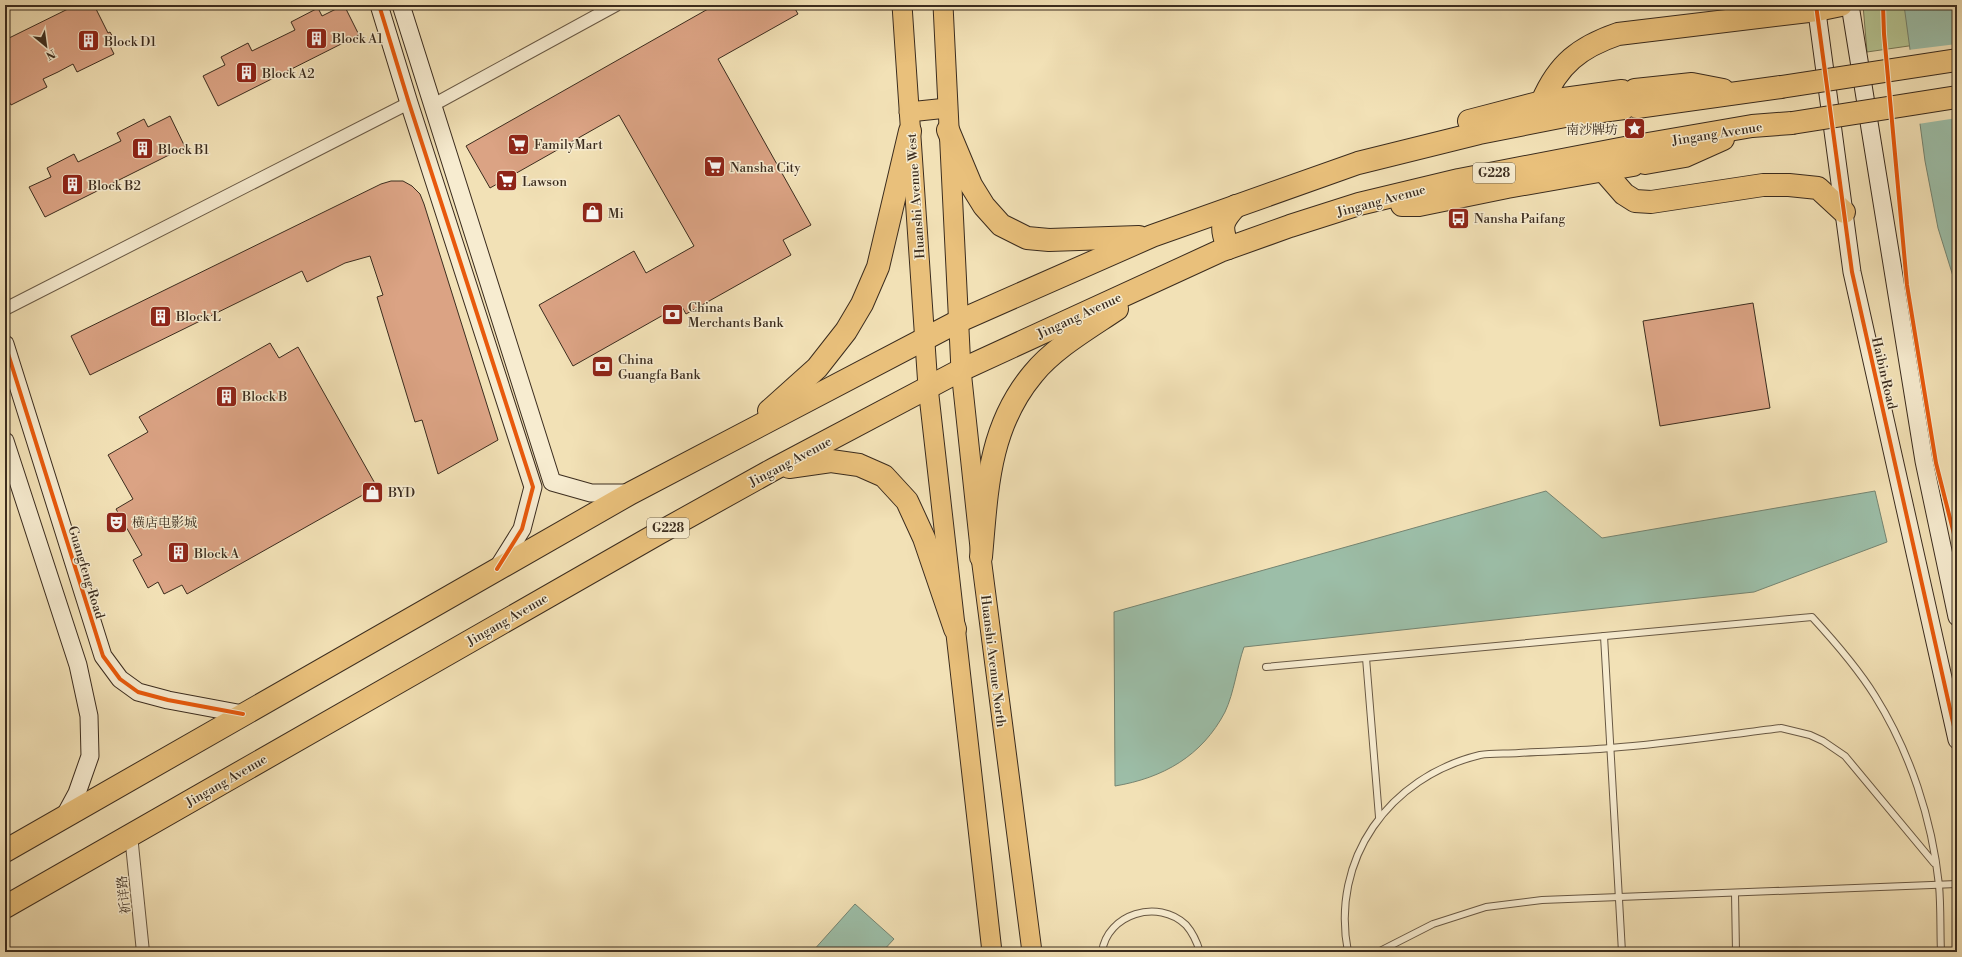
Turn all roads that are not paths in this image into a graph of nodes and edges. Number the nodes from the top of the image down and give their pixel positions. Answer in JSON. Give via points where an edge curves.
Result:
{"nodes":[{"id":1,"x":379,"y":5,"type":"edge"},
{"id":2,"x":401,"y":5,"type":"edge"},
{"id":3,"x":616,"y":5,"type":"edge"},
{"id":4,"x":902,"y":5,"type":"edge"},
{"id":5,"x":943,"y":5,"type":"edge"},
{"id":6,"x":1750,"y":5,"type":"edge"},
{"id":7,"x":1841,"y":5,"type":"edge"},
{"id":8,"x":1850,"y":5,"type":"edge"},
{"id":9,"x":1817,"y":7,"type":"edge"},
{"id":10,"x":1728,"y":20,"type":"junction"},
{"id":11,"x":1957,"y":60,"type":"edge"},
{"id":12,"x":1957,"y":97,"type":"edge"},
{"id":13,"x":1629,"y":99,"type":"junction"},
{"id":14,"x":1542,"y":102,"type":"junction"},
{"id":15,"x":409,"y":103,"type":"junction"},
{"id":16,"x":433,"y":105,"type":"junction"},
{"id":17,"x":947,"y":108,"type":"junction"},
{"id":18,"x":910,"y":122,"type":"junction"},
{"id":19,"x":948,"y":130,"type":"junction"},
{"id":20,"x":1638,"y":155,"type":"junction"},
{"id":21,"x":1358,"y":163,"type":"junction"},
{"id":22,"x":1603,"y":170,"type":"junction"},
{"id":23,"x":1359,"y":204,"type":"junction"},
{"id":24,"x":1236,"y":206,"type":"junction"},
{"id":25,"x":1844,"y":212,"type":"junction"},
{"id":26,"x":1152,"y":236,"type":"junction"},
{"id":27,"x":1228,"y":248,"type":"junction"},
{"id":28,"x":1166,"y":275,"type":"junction"},
{"id":29,"x":5,"y":309,"type":"edge"},
{"id":30,"x":957,"y":322,"type":"junction"},
{"id":31,"x":924,"y":339,"type":"junction"},
{"id":32,"x":5,"y":344,"type":"edge"},
{"id":33,"x":961,"y":370,"type":"junction"},
{"id":34,"x":928,"y":387,"type":"junction"},
{"id":35,"x":746,"y":432,"type":"junction"},
{"id":36,"x":5,"y":441,"type":"edge"},
{"id":37,"x":774,"y":469,"type":"junction"},
{"id":38,"x":631,"y":493,"type":"junction"},
{"id":39,"x":981,"y":557,"type":"junction"},
{"id":40,"x":497,"y":569,"type":"junction"},
{"id":41,"x":1957,"y":618,"type":"edge"},
{"id":42,"x":955,"y":629,"type":"junction"},
{"id":43,"x":1604,"y":636,"type":"junction"},
{"id":44,"x":1366,"y":658,"type":"junction"},
{"id":45,"x":1266,"y":667,"type":"dead end"},
{"id":46,"x":243,"y":714,"type":"junction"},
{"id":47,"x":1957,"y":740,"type":"edge"},
{"id":48,"x":1610,"y":748,"type":"junction"},
{"id":49,"x":64,"y":817,"type":"junction"},
{"id":50,"x":1380,"y":817,"type":"junction"},
{"id":51,"x":131,"y":835,"type":"junction"},
{"id":52,"x":5,"y":851,"type":"edge"},
{"id":53,"x":1935,"y":864,"type":"junction"},
{"id":54,"x":1957,"y":884,"type":"edge"},
{"id":55,"x":1938,"y":885,"type":"junction"},
{"id":56,"x":1735,"y":892,"type":"junction"},
{"id":57,"x":1619,"y":897,"type":"junction"},
{"id":58,"x":5,"y":907,"type":"edge"},
{"id":59,"x":143,"y":952,"type":"edge"},
{"id":60,"x":992,"y":952,"type":"edge"},
{"id":61,"x":1032,"y":952,"type":"edge"},
{"id":62,"x":1102,"y":952,"type":"edge"},
{"id":63,"x":1200,"y":952,"type":"edge"},
{"id":64,"x":1348,"y":952,"type":"edge"},
{"id":65,"x":1378,"y":952,"type":"edge"},
{"id":66,"x":1622,"y":952,"type":"edge"},
{"id":67,"x":1736,"y":952,"type":"edge"},
{"id":68,"x":1941,"y":952,"type":"edge"}],
"edges":[{"from":1,"to":15,"type":"street"},
{"from":2,"to":16,"type":"street"},
{"from":3,"to":16,"type":"street"},
{"from":4,"to":18,"type":"main road","name":"Huanshi Avenue West"},
{"from":5,"to":17,"type":"main road"},
{"from":6,"to":10,"type":"highway"},
{"from":7,"to":9,"type":"highway"},
{"from":8,"to":41,"type":"street","via":[[1921,446]]},
{"from":9,"to":10,"type":"highway"},
{"from":9,"to":25,"type":"street","name":"Haibin Road"},
{"from":10,"to":14,"type":"highway","via":[[1618,34],[1595,42],[1566,63],[1550,83]]},
{"from":11,"to":13,"type":"highway","bridge":true,"via":[[1742,93],[1692,84]]},
{"from":12,"to":20,"type":"highway","name":"Jingang Avenue","bridge":true,"via":[[1792,123],[1752,126],[1685,156]]},
{"from":13,"to":14,"type":"highway"},
{"from":13,"to":21,"type":"highway"},
{"from":14,"to":21,"type":"highway","via":[[1436,130]]},
{"from":15,"to":29,"type":"street"},
{"from":15,"to":40,"type":"street","via":[[533,487],[522,529]]},
{"from":16,"to":38,"type":"street","via":[[552,482],[592,493]]},
{"from":17,"to":18,"type":"main road"},
{"from":17,"to":19,"type":"main road"},
{"from":18,"to":31,"type":"main road","name":"Huanshi Avenue West"},
{"from":18,"to":35,"type":"highway","via":[[878,267],[862,304],[846,331],[817,368]]},
{"from":19,"to":26,"type":"highway","via":[[971,185],[984,206],[1001,225],[1027,238],[1049,240]]},
{"from":19,"to":30,"type":"main road"},
{"from":20,"to":22,"type":"highway"},
{"from":20,"to":23,"type":"highway","name":"Jingang Avenue","number":"G228","via":[[1459,180]]},
{"from":21,"to":24,"type":"highway"},
{"from":22,"to":23,"type":"highway","via":[[1419,205]]},
{"from":22,"to":25,"type":"highway","via":[[1624,194],[1635,201],[1651,202],[1763,185],[1789,185],[1818,188]]},
{"from":23,"to":27,"type":"highway","name":"Jingang Avenue","number":"G228"},
{"from":24,"to":26,"type":"highway"},
{"from":24,"to":27,"type":"highway","via":[[1222,224]]},
{"from":25,"to":47,"type":"street","name":"Haibin Road","via":[[1852,272]]},
{"from":26,"to":30,"type":"highway"},
{"from":27,"to":28,"type":"highway","name":"Jingang Avenue","number":"G228"},
{"from":28,"to":33,"type":"highway","name":"Jingang Avenue","number":"G228"},
{"from":28,"to":39,"type":"highway","via":[[1064,346],[1033,372],[1013,400],[997,437],[991,466]]},
{"from":30,"to":31,"type":"highway"},
{"from":30,"to":33,"type":"main road"},
{"from":31,"to":34,"type":"main road","name":"Huanshi Avenue West"},
{"from":31,"to":35,"type":"highway"},
{"from":32,"to":46,"type":"street","name":"Guangfeng Road","via":[[103,656],[120,678],[138,692]]},
{"from":33,"to":34,"type":"highway","name":"Jingang Avenue","number":"G228"},
{"from":33,"to":39,"type":"main road","name":"Huanshi Avenue North"},
{"from":34,"to":37,"type":"highway","name":"Jingang Avenue","number":"G228"},
{"from":34,"to":42,"type":"main road"},
{"from":35,"to":38,"type":"highway"},
{"from":36,"to":49,"type":"street","via":[[78,665],[89,716],[90,756],[77,793]]},
{"from":37,"to":42,"type":"highway","via":[[831,461],[859,465],[884,476],[907,501],[924,538]]},
{"from":37,"to":51,"type":"highway","name":"Jingang Avenue","number":"G228"},
{"from":38,"to":40,"type":"highway"},
{"from":39,"to":61,"type":"main road","name":"Huanshi Avenue North"},
{"from":40,"to":46,"type":"highway"},
{"from":42,"to":60,"type":"main road"},
{"from":43,"to":44,"type":"lane"},
{"from":43,"to":48,"type":"lane"},
{"from":43,"to":53,"type":"lane","via":[[1812,618],[1846,655],[1875,696],[1899,740],[1918,787],[1931,836]]},
{"from":44,"to":45,"type":"lane"},
{"from":44,"to":50,"type":"lane"},
{"from":46,"to":49,"type":"highway"},
{"from":48,"to":50,"type":"lane","via":[[1481,755],[1452,763],[1425,777],[1400,795]]},
{"from":48,"to":53,"type":"lane","via":[[1781,728],[1810,735],[1834,748],[1854,765]]},
{"from":48,"to":57,"type":"lane"},
{"from":49,"to":52,"type":"highway"},
{"from":50,"to":64,"type":"lane","via":[[1363,842],[1351,870],[1345,900],[1344,930]]},
{"from":51,"to":58,"type":"highway","name":"Jingang Avenue","number":"G228"},
{"from":51,"to":59,"type":"street","name":"祈详路"},
{"from":53,"to":55,"type":"lane"},
{"from":54,"to":55,"type":"lane"},
{"from":55,"to":56,"type":"lane"},
{"from":55,"to":68,"type":"lane"},
{"from":56,"to":57,"type":"lane"},
{"from":56,"to":67,"type":"lane"},
{"from":57,"to":65,"type":"lane","via":[[1542,900],[1486,907],[1433,924]]},
{"from":57,"to":66,"type":"lane"},
{"from":62,"to":63,"type":"lane","via":[[1111,930],[1123,919],[1138,912],[1156,911],[1172,915],[1186,925],[1196,938]]}]}
